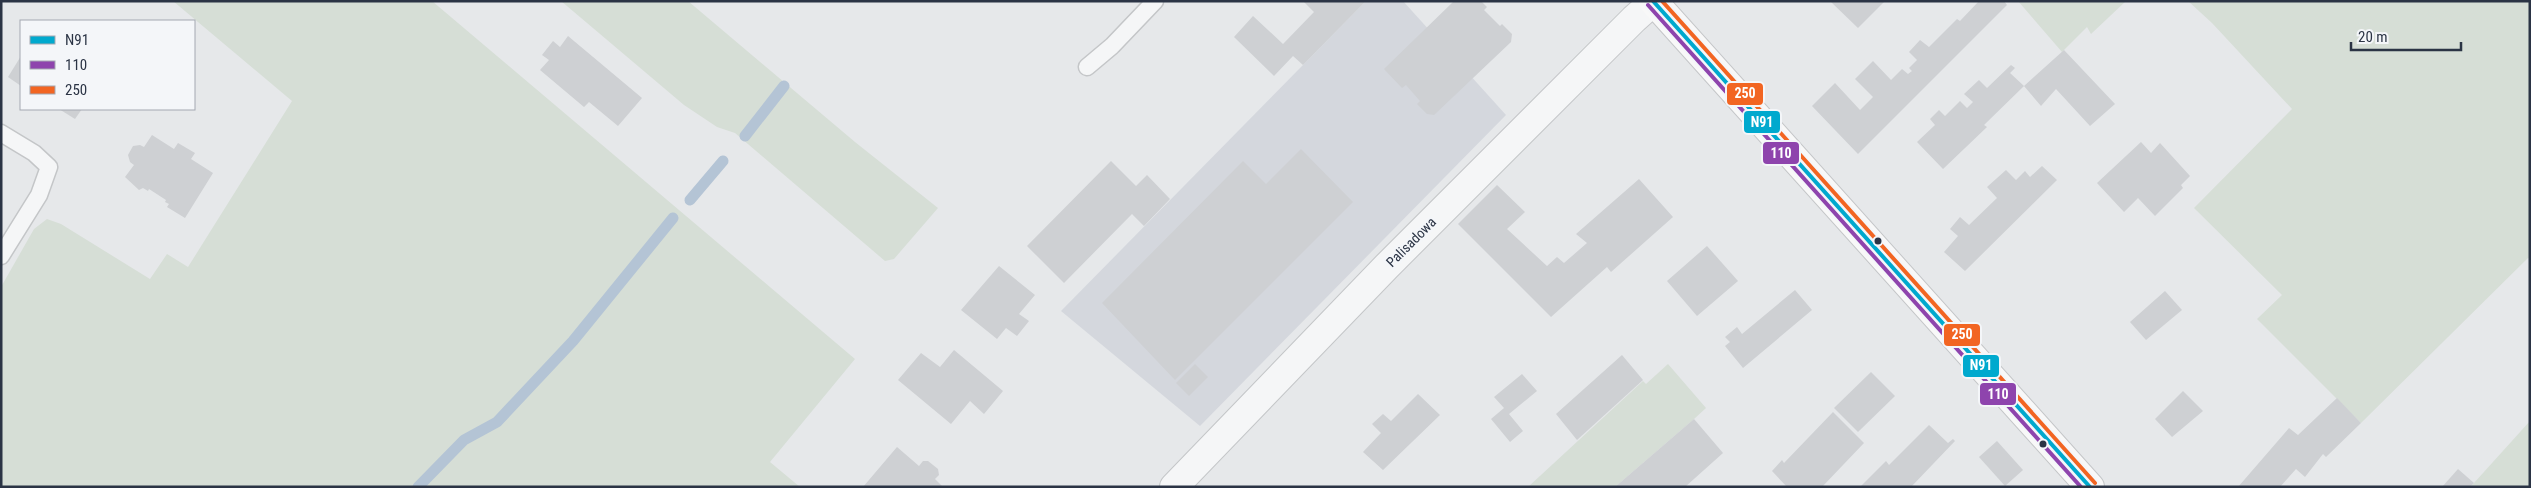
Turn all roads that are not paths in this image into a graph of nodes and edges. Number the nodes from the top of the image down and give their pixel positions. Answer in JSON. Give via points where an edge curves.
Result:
{"nodes":[{"id":1,"x":1155,"y":1,"type":"edge"},
{"id":2,"x":1653,"y":1,"type":"edge"},
{"id":3,"x":1087,"y":67,"type":"dead end"},
{"id":4,"x":1,"y":133,"type":"edge"},
{"id":5,"x":1,"y":256,"type":"edge"},
{"id":6,"x":1174,"y":487,"type":"edge"},
{"id":7,"x":2090,"y":487,"type":"edge"}],
"edges":[{"from":1,"to":3,"type":"lane"},
{"from":2,"to":6,"type":"street","name":"Palisadowa","via":[[1387,266]]},
{"from":2,"to":7,"type":"main road"},
{"from":4,"to":5,"type":"lane","via":[[49,167],[39,195]]}]}
